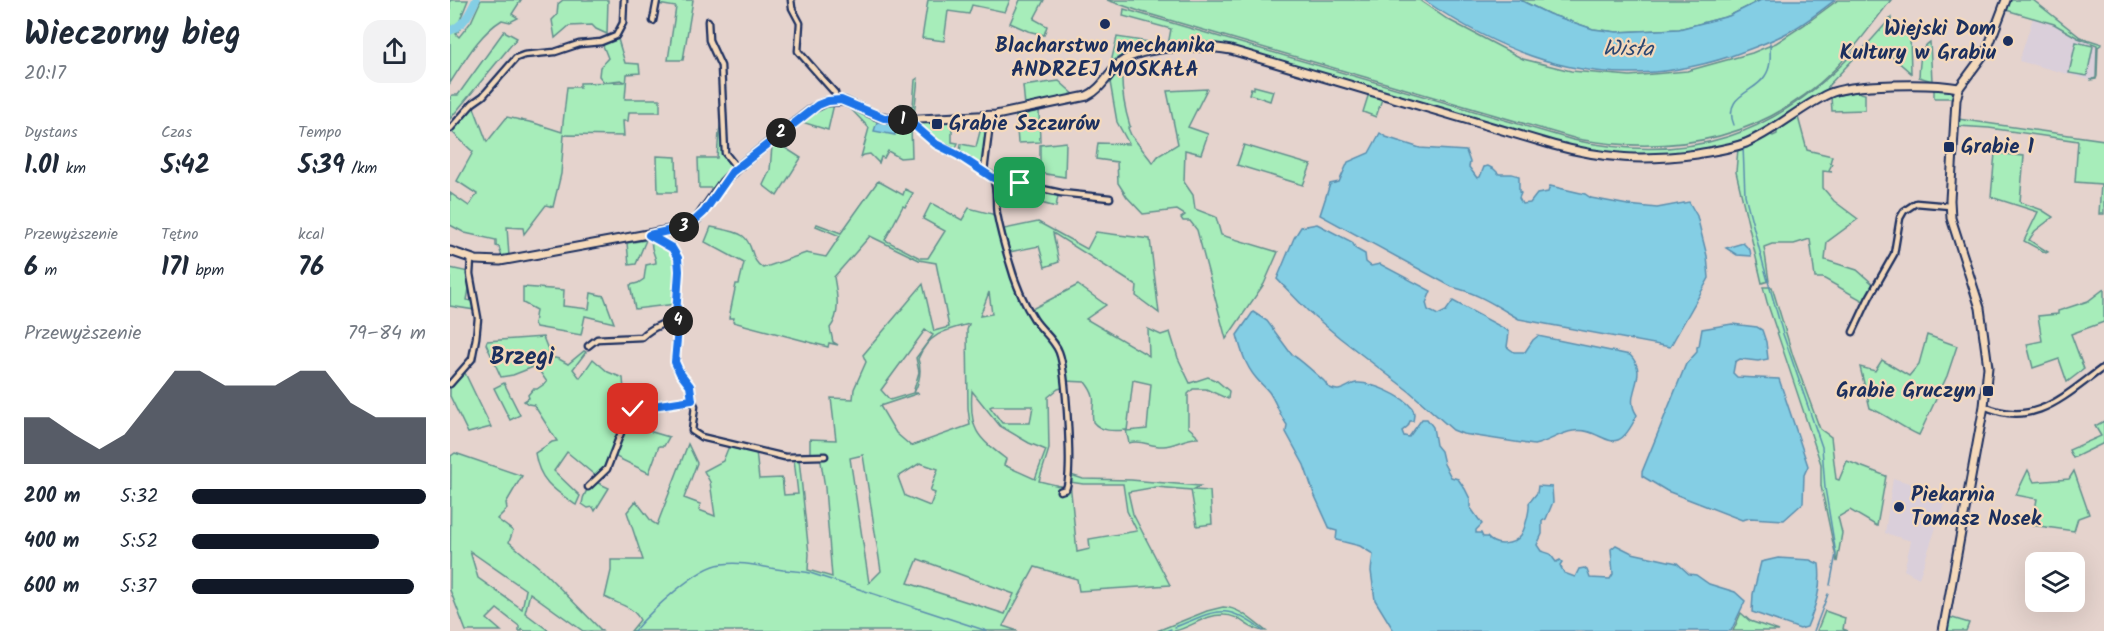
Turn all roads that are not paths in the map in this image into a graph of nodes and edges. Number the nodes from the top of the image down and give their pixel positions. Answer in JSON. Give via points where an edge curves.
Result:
{"nodes":[{"id":1,"x":624,"y":0,"type":"edge"},
{"id":2,"x":657,"y":0,"type":"edge"},
{"id":3,"x":791,"y":0,"type":"edge"},
{"id":4,"x":2006,"y":0,"type":"edge"},
{"id":5,"x":653,"y":21,"type":"dead end"},
{"id":6,"x":708,"y":21,"type":"dead end"},
{"id":7,"x":1959,"y":88,"type":"junction"},
{"id":8,"x":836,"y":100,"type":"junction"},
{"id":9,"x":991,"y":115,"type":"junction"},
{"id":10,"x":908,"y":120,"type":"junction"},
{"id":11,"x":450,"y":129,"type":"edge"},
{"id":12,"x":736,"y":168,"type":"junction"},
{"id":13,"x":984,"y":171,"type":"junction"},
{"id":14,"x":993,"y":178,"type":"junction"},
{"id":15,"x":1110,"y":198,"type":"dead end"},
{"id":16,"x":1950,"y":206,"type":"junction"},
{"id":17,"x":649,"y":235,"type":"junction"},
{"id":18,"x":450,"y":251,"type":"edge"},
{"id":19,"x":471,"y":259,"type":"junction"},
{"id":20,"x":676,"y":315,"type":"junction"},
{"id":21,"x":1853,"y":332,"type":"dead end"},
{"id":22,"x":588,"y":346,"type":"dead end"},
{"id":23,"x":2104,"y":367,"type":"edge"},
{"id":24,"x":450,"y":384,"type":"edge"},
{"id":25,"x":692,"y":400,"type":"junction"},
{"id":26,"x":1984,"y":406,"type":"junction"},
{"id":27,"x":825,"y":456,"type":"dead end"},
{"id":28,"x":588,"y":487,"type":"dead end"},
{"id":29,"x":1060,"y":491,"type":"dead end"},
{"id":30,"x":1943,"y":631,"type":"edge"}],
"edges":[{"from":1,"to":11,"type":"street","via":[[623,23],[616,36],[555,52],[519,56]]},
{"from":2,"to":5,"type":"street"},
{"from":3,"to":8,"type":"street","via":[[800,23],[798,51],[835,93]]},
{"from":4,"to":7,"type":"street","via":[[1987,50]]},
{"from":6,"to":12,"type":"street","via":[[708,40],[721,66],[725,153]]},
{"from":7,"to":9,"type":"street","via":[[1851,87],[1830,93],[1745,143],[1683,156],[1623,159],[1564,148],[1244,54],[1200,46],[1128,58],[1097,91],[1082,98]]},
{"from":7,"to":16,"type":"street"},
{"from":8,"to":10,"type":"street","via":[[884,118]]},
{"from":8,"to":12,"type":"street","via":[[812,109]]},
{"from":9,"to":10,"type":"street"},
{"from":9,"to":13,"type":"street"},
{"from":10,"to":13,"type":"street","via":[[936,144]]},
{"from":12,"to":17,"type":"street","via":[[692,223]]},
{"from":13,"to":14,"type":"street"},
{"from":14,"to":15,"type":"street","via":[[1061,193]]},
{"from":14,"to":29,"type":"street","via":[[1013,274],[1062,362],[1069,475],[1066,489]]},
{"from":16,"to":21,"type":"street","via":[[1916,203],[1904,211],[1891,261]]},
{"from":16,"to":26,"type":"street","via":[[1983,321],[1988,367]]},
{"from":17,"to":19,"type":"street","via":[[505,261]]},
{"from":17,"to":20,"type":"street","via":[[672,248],[678,258]]},
{"from":18,"to":19,"type":"street"},
{"from":19,"to":24,"type":"street","via":[[478,318],[476,338],[472,359]]},
{"from":20,"to":22,"type":"street","via":[[642,337],[597,339]]},
{"from":20,"to":25,"type":"street","via":[[676,365],[690,386]]},
{"from":23,"to":26,"type":"street","via":[[2055,402],[2035,411],[2008,415]]},
{"from":25,"to":27,"type":"street","via":[[692,431],[701,437],[785,457]]},
{"from":25,"to":28,"type":"street","via":[[633,409],[607,469]]},
{"from":26,"to":30,"type":"street"}]}
